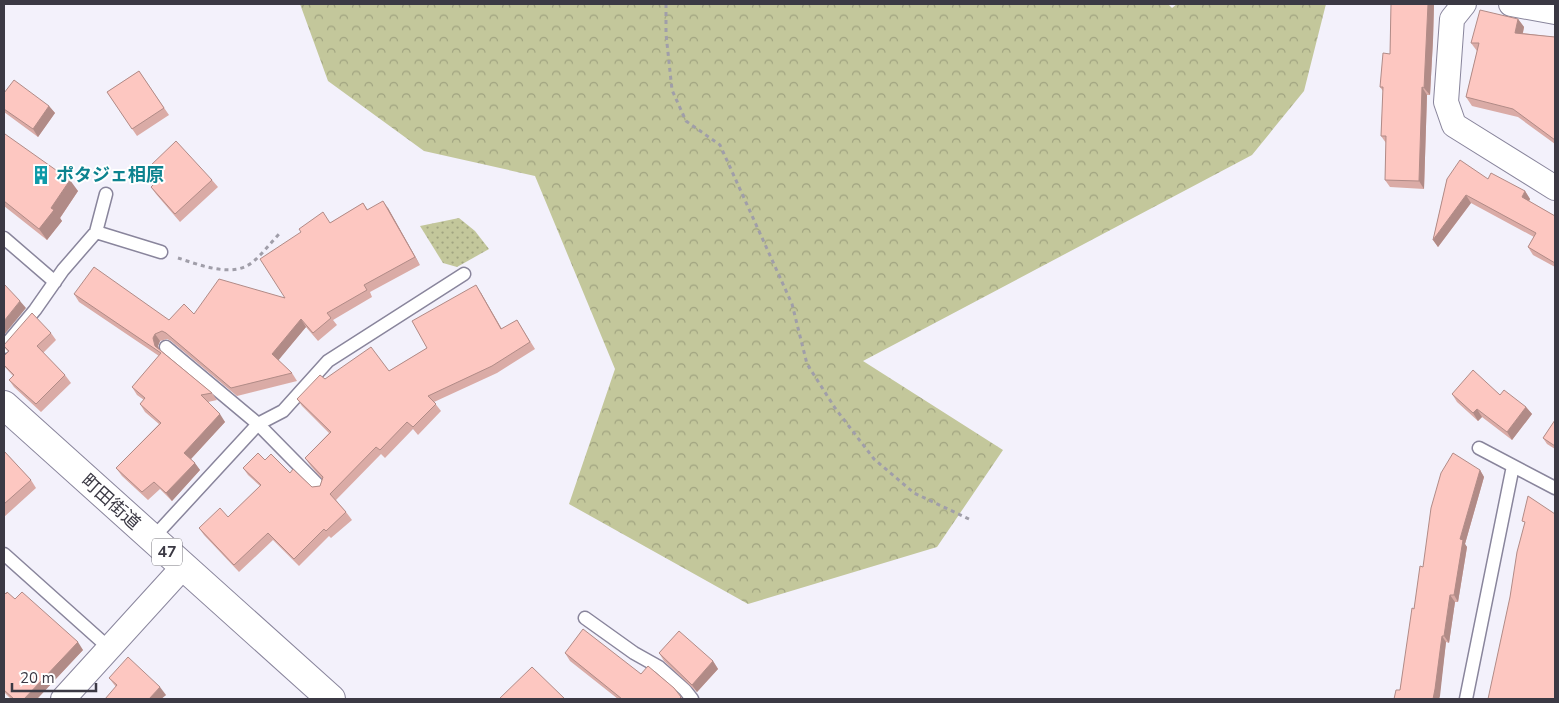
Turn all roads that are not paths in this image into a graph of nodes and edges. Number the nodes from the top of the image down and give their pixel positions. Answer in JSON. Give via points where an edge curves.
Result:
{"nodes":[{"id":1,"x":1464,"y":4,"type":"edge"},
{"id":2,"x":1511,"y":4,"type":"edge"},
{"id":3,"x":1555,"y":12,"type":"edge"},
{"id":4,"x":1555,"y":188,"type":"edge"},
{"id":5,"x":106,"y":194,"type":"dead end"},
{"id":6,"x":96,"y":232,"type":"junction"},
{"id":7,"x":4,"y":238,"type":"edge"},
{"id":8,"x":161,"y":252,"type":"road end"},
{"id":9,"x":464,"y":274,"type":"dead end"},
{"id":10,"x":55,"y":282,"type":"junction"},
{"id":11,"x":4,"y":346,"type":"edge"},
{"id":12,"x":166,"y":347,"type":"edge"},
{"id":13,"x":4,"y":405,"type":"edge"},
{"id":14,"x":258,"y":424,"type":"junction"},
{"id":15,"x":1479,"y":448,"type":"dead end"},
{"id":16,"x":1514,"y":466,"type":"junction"},
{"id":17,"x":320,"y":487,"type":"edge"},
{"id":18,"x":1555,"y":488,"type":"edge"},
{"id":19,"x":152,"y":539,"type":"junction"},
{"id":20,"x":4,"y":554,"type":"edge"},
{"id":21,"x":184,"y":566,"type":"junction"},
{"id":22,"x":585,"y":618,"type":"dead end"},
{"id":23,"x":108,"y":647,"type":"junction"},
{"id":24,"x":63,"y":699,"type":"edge"},
{"id":25,"x":331,"y":699,"type":"edge"},
{"id":26,"x":692,"y":699,"type":"edge"},
{"id":27,"x":1466,"y":699,"type":"edge"}],
"edges":[{"from":1,"to":4,"type":"street","via":[[1452,19],[1446,102],[1454,125]]},
{"from":2,"to":3,"type":"street"},
{"from":5,"to":6,"type":"lane"},
{"from":6,"to":8,"type":"lane"},
{"from":6,"to":10,"type":"lane"},
{"from":7,"to":10,"type":"lane"},
{"from":9,"to":14,"type":"lane","via":[[328,361],[283,411]]},
{"from":10,"to":11,"type":"lane"},
{"from":12,"to":14,"type":"lane"},
{"from":13,"to":19,"type":"main road","name":"町田街道","number":"47"},
{"from":14,"to":17,"type":"lane"},
{"from":14,"to":19,"type":"lane"},
{"from":15,"to":16,"type":"lane"},
{"from":16,"to":18,"type":"lane"},
{"from":16,"to":27,"type":"lane"},
{"from":19,"to":21,"type":"main road","name":"町田街道","number":"47"},
{"from":20,"to":23,"type":"lane"},
{"from":21,"to":23,"type":"street"},
{"from":21,"to":25,"type":"main road","name":"町田街道","number":"47"},
{"from":22,"to":26,"type":"lane","via":[[659,667]]},
{"from":23,"to":24,"type":"street"}]}
